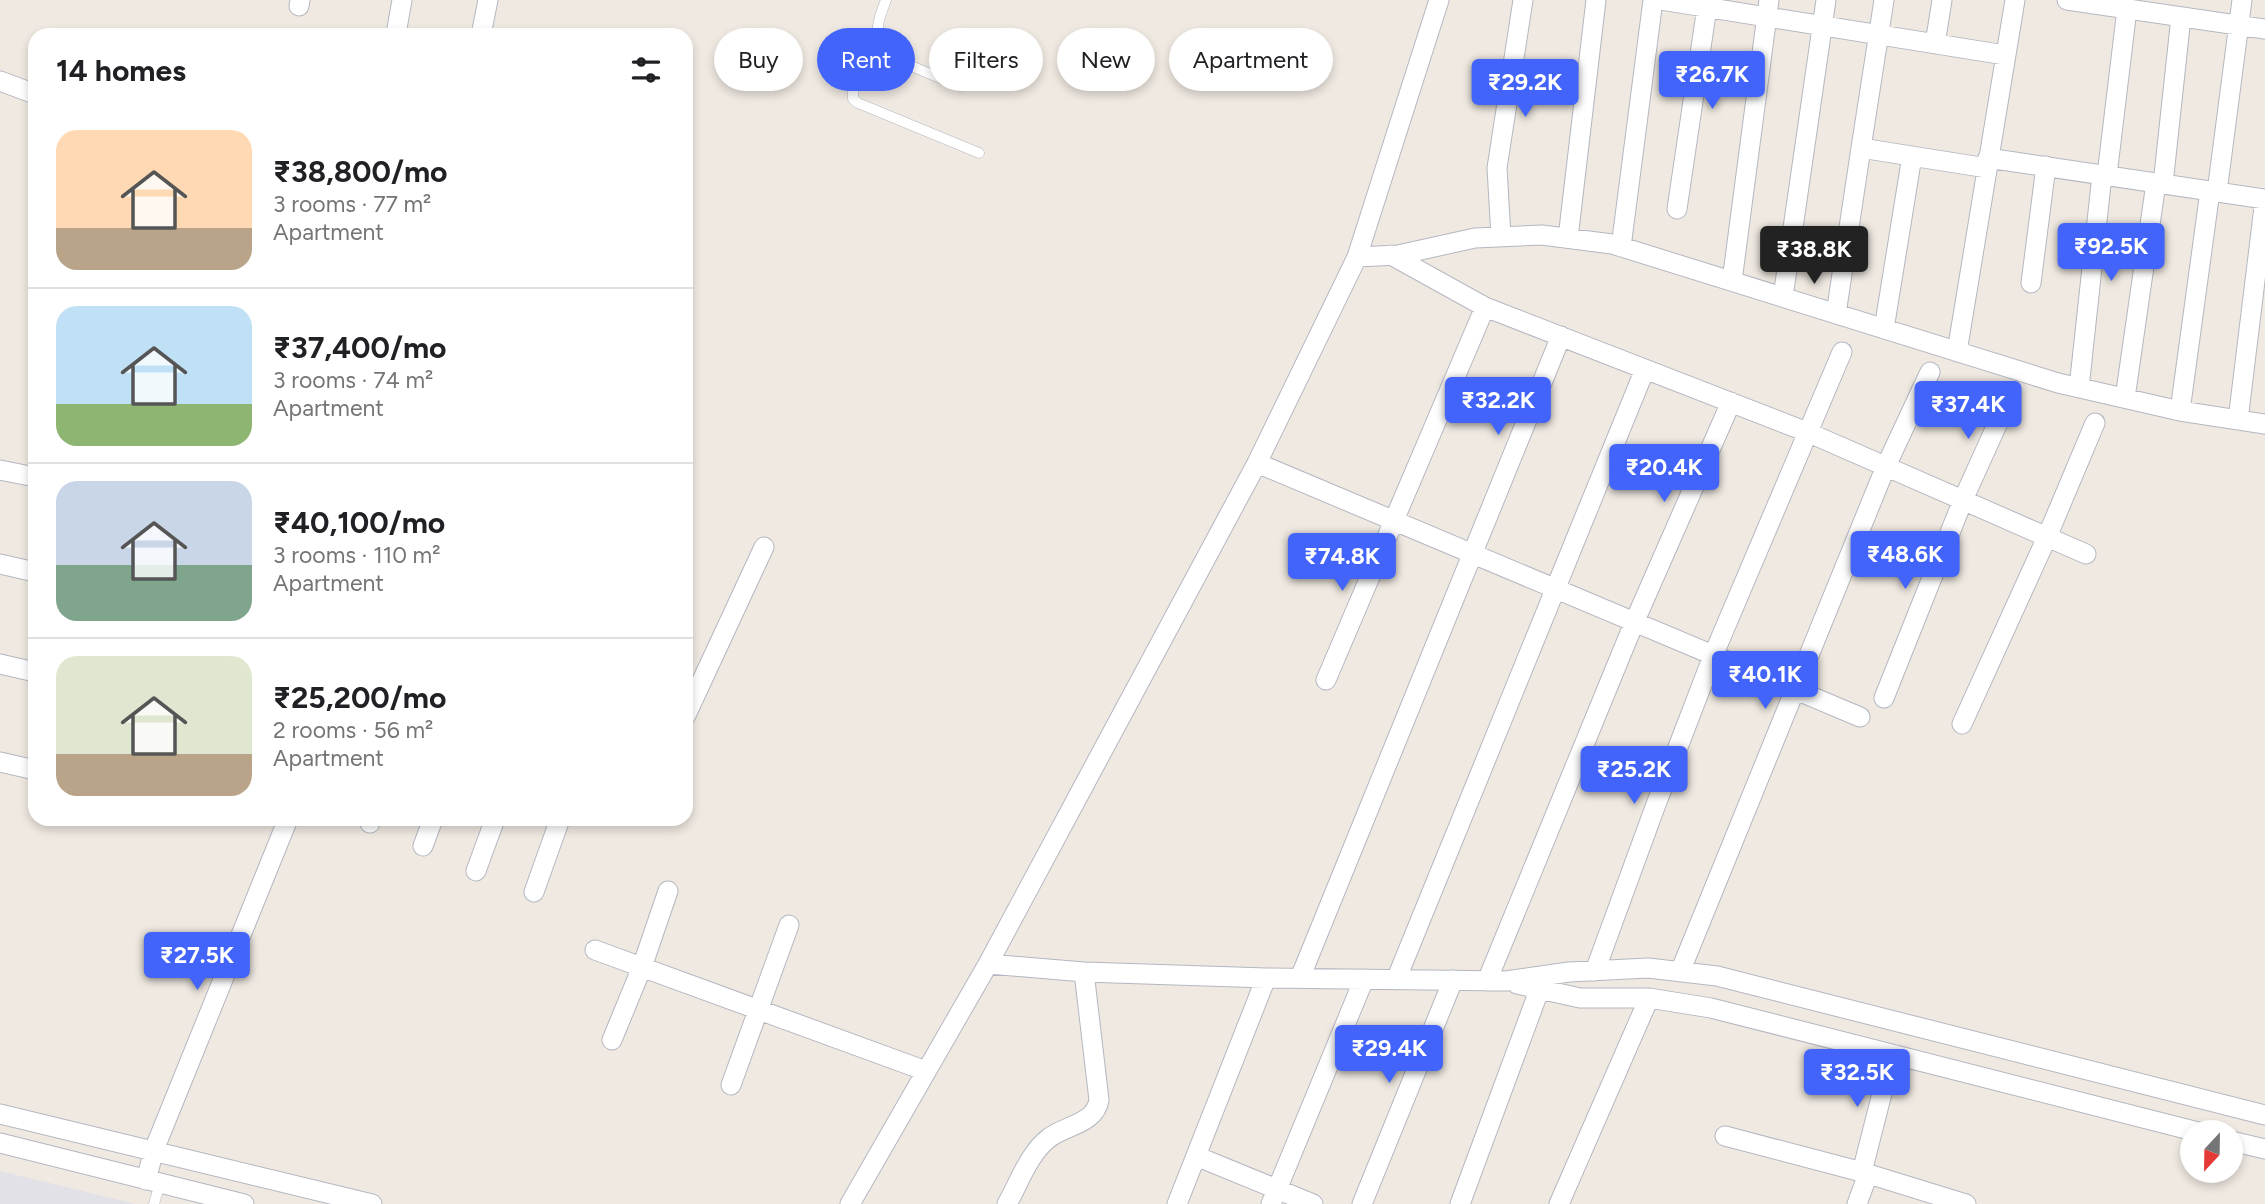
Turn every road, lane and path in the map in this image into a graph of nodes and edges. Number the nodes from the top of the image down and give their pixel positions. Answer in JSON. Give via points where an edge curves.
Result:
{"nodes":[{"id":1,"x":402,"y":0,"type":"edge"},
{"id":2,"x":488,"y":0,"type":"edge"},
{"id":3,"x":886,"y":0,"type":"edge"},
{"id":4,"x":1439,"y":0,"type":"edge"},
{"id":5,"x":1523,"y":0,"type":"edge"},
{"id":6,"x":1597,"y":0,"type":"edge"},
{"id":7,"x":1653,"y":0,"type":"edge"},
{"id":8,"x":1661,"y":0,"type":"edge"},
{"id":9,"x":1826,"y":0,"type":"edge"},
{"id":10,"x":1884,"y":0,"type":"edge"},
{"id":11,"x":1942,"y":0,"type":"edge"},
{"id":12,"x":2015,"y":0,"type":"edge"},
{"id":13,"x":2072,"y":0,"type":"edge"},
{"id":14,"x":2242,"y":0,"type":"edge"},
{"id":15,"x":1701,"y":4,"type":"edge"},
{"id":16,"x":2131,"y":6,"type":"edge"},
{"id":17,"x":1768,"y":8,"type":"edge"},
{"id":18,"x":2186,"y":12,"type":"edge"},
{"id":19,"x":1822,"y":26,"type":"junction"},
{"id":20,"x":2238,"y":26,"type":"junction"},
{"id":21,"x":397,"y":28,"type":"edge"},
{"id":22,"x":482,"y":28,"type":"edge"},
{"id":23,"x":878,"y":28,"type":"edge"},
{"id":24,"x":2265,"y":29,"type":"edge"},
{"id":25,"x":1880,"y":35,"type":"junction"},
{"id":26,"x":1935,"y":44,"type":"junction"},
{"id":27,"x":2006,"y":55,"type":"junction"},
{"id":28,"x":0,"y":81,"type":"edge"},
{"id":29,"x":28,"y":91,"type":"edge"},
{"id":30,"x":853,"y":91,"type":"edge"},
{"id":31,"x":1861,"y":148,"type":"junction"},
{"id":32,"x":979,"y":153,"type":"dead end"},
{"id":33,"x":1913,"y":156,"type":"junction"},
{"id":34,"x":1988,"y":163,"type":"junction"},
{"id":35,"x":2046,"y":166,"type":"junction"},
{"id":36,"x":2105,"y":175,"type":"junction"},
{"id":37,"x":2159,"y":183,"type":"junction"},
{"id":38,"x":2213,"y":191,"type":"junction"},
{"id":39,"x":2265,"y":199,"type":"edge"},
{"id":40,"x":1677,"y":209,"type":"dead end"},
{"id":41,"x":1501,"y":237,"type":"junction"},
{"id":42,"x":1568,"y":238,"type":"junction"},
{"id":43,"x":1621,"y":247,"type":"junction"},
{"id":44,"x":1391,"y":255,"type":"junction"},
{"id":45,"x":1357,"y":257,"type":"junction"},
{"id":46,"x":1731,"y":281,"type":"junction"},
{"id":47,"x":2031,"y":283,"type":"dead end"},
{"id":48,"x":1783,"y":297,"type":"junction"},
{"id":49,"x":1485,"y":307,"type":"junction"},
{"id":50,"x":1836,"y":314,"type":"junction"},
{"id":51,"x":1884,"y":329,"type":"junction"},
{"id":52,"x":1561,"y":336,"type":"junction"},
{"id":53,"x":1842,"y":352,"type":"dead end"},
{"id":54,"x":1956,"y":352,"type":"junction"},
{"id":55,"x":1645,"y":369,"type":"junction"},
{"id":56,"x":1930,"y":372,"type":"dead end"},
{"id":57,"x":2079,"y":388,"type":"junction"},
{"id":58,"x":2009,"y":398,"type":"dead end"},
{"id":59,"x":2125,"y":398,"type":"junction"},
{"id":60,"x":1731,"y":402,"type":"junction"},
{"id":61,"x":2180,"y":411,"type":"junction"},
{"id":62,"x":2238,"y":420,"type":"junction"},
{"id":63,"x":2095,"y":423,"type":"dead end"},
{"id":64,"x":2265,"y":424,"type":"edge"},
{"id":65,"x":1807,"y":432,"type":"junction"},
{"id":66,"x":1257,"y":463,"type":"junction"},
{"id":67,"x":1886,"y":466,"type":"junction"},
{"id":68,"x":0,"y":470,"type":"edge"},
{"id":69,"x":28,"y":476,"type":"edge"},
{"id":70,"x":1963,"y":500,"type":"junction"},
{"id":71,"x":1395,"y":521,"type":"junction"},
{"id":72,"x":2047,"y":537,"type":"junction"},
{"id":73,"x":764,"y":547,"type":"dead end"},
{"id":74,"x":1472,"y":554,"type":"junction"},
{"id":75,"x":2086,"y":554,"type":"dead end"},
{"id":76,"x":0,"y":564,"type":"edge"},
{"id":77,"x":28,"y":570,"type":"edge"},
{"id":78,"x":1554,"y":589,"type":"junction"},
{"id":79,"x":1634,"y":622,"type":"junction"},
{"id":80,"x":1713,"y":656,"type":"junction"},
{"id":81,"x":0,"y":664,"type":"edge"},
{"id":82,"x":28,"y":670,"type":"edge"},
{"id":83,"x":1326,"y":680,"type":"dead end"},
{"id":84,"x":1795,"y":691,"type":"junction"},
{"id":85,"x":1884,"y":698,"type":"dead end"},
{"id":86,"x":693,"y":700,"type":"edge"},
{"id":87,"x":1860,"y":718,"type":"dead end"},
{"id":88,"x":1962,"y":724,"type":"dead end"},
{"id":89,"x":0,"y":762,"type":"edge"},
{"id":90,"x":28,"y":768,"type":"edge"},
{"id":91,"x":285,"y":826,"type":"edge"},
{"id":92,"x":430,"y":826,"type":"edge"},
{"id":93,"x":492,"y":826,"type":"edge"},
{"id":94,"x":558,"y":826,"type":"edge"},
{"id":95,"x":422,"y":846,"type":"dead end"},
{"id":96,"x":476,"y":871,"type":"dead end"},
{"id":97,"x":668,"y":891,"type":"dead end"},
{"id":98,"x":534,"y":892,"type":"dead end"},
{"id":99,"x":789,"y":925,"type":"dead end"},
{"id":100,"x":596,"y":950,"type":"dead end"},
{"id":101,"x":988,"y":964,"type":"junction"},
{"id":102,"x":642,"y":967,"type":"junction"},
{"id":103,"x":1595,"y":971,"type":"junction"},
{"id":104,"x":1084,"y":972,"type":"junction"},
{"id":105,"x":1680,"y":972,"type":"junction"},
{"id":106,"x":1266,"y":978,"type":"junction"},
{"id":107,"x":1300,"y":978,"type":"junction"},
{"id":108,"x":1364,"y":979,"type":"junction"},
{"id":109,"x":1396,"y":979,"type":"junction"},
{"id":110,"x":1453,"y":981,"type":"junction"},
{"id":111,"x":1496,"y":981,"type":"junction"},
{"id":112,"x":1542,"y":982,"type":"junction"},
{"id":113,"x":1649,"y":998,"type":"junction"},
{"id":114,"x":757,"y":1010,"type":"junction"},
{"id":115,"x":612,"y":1040,"type":"dead end"},
{"id":116,"x":1892,"y":1054,"type":"junction"},
{"id":117,"x":926,"y":1071,"type":"junction"},
{"id":118,"x":731,"y":1085,"type":"dead end"},
{"id":119,"x":0,"y":1114,"type":"edge"},
{"id":120,"x":2265,"y":1115,"type":"edge"},
{"id":121,"x":2180,"y":1127,"type":"edge"},
{"id":122,"x":1725,"y":1136,"type":"dead end"},
{"id":123,"x":0,"y":1143,"type":"edge"},
{"id":124,"x":2244,"y":1144,"type":"edge"},
{"id":125,"x":2265,"y":1149,"type":"edge"},
{"id":126,"x":155,"y":1150,"type":"junction"},
{"id":127,"x":1196,"y":1156,"type":"junction"},
{"id":128,"x":1866,"y":1173,"type":"junction"},
{"id":129,"x":153,"y":1181,"type":"junction"},
{"id":130,"x":1274,"y":1196,"type":"edge"},
{"id":131,"x":154,"y":1204,"type":"edge"},
{"id":132,"x":244,"y":1204,"type":"edge"},
{"id":133,"x":372,"y":1204,"type":"edge"},
{"id":134,"x":850,"y":1204,"type":"edge"},
{"id":135,"x":1007,"y":1204,"type":"edge"},
{"id":136,"x":1177,"y":1204,"type":"edge"},
{"id":137,"x":1313,"y":1204,"type":"edge"},
{"id":138,"x":1362,"y":1204,"type":"edge"},
{"id":139,"x":1460,"y":1204,"type":"edge"},
{"id":140,"x":1559,"y":1204,"type":"edge"},
{"id":141,"x":1857,"y":1204,"type":"edge"},
{"id":142,"x":1966,"y":1204,"type":"edge"}],
"edges":[{"from":1,"to":21,"type":"street"},
{"from":2,"to":22,"type":"street"},
{"from":3,"to":23,"type":"lane"},
{"from":4,"to":45,"type":"street"},
{"from":5,"to":41,"type":"street","via":[[1497,168]]},
{"from":6,"to":42,"type":"street"},
{"from":7,"to":43,"type":"street"},
{"from":8,"to":15,"type":"street"},
{"from":9,"to":19,"type":"street"},
{"from":10,"to":25,"type":"street"},
{"from":11,"to":26,"type":"street"},
{"from":12,"to":27,"type":"street"},
{"from":13,"to":16,"type":"street"},
{"from":14,"to":20,"type":"street"},
{"from":15,"to":17,"type":"street"},
{"from":15,"to":40,"type":"street"},
{"from":16,"to":18,"type":"street"},
{"from":16,"to":36,"type":"street"},
{"from":17,"to":19,"type":"street"},
{"from":17,"to":46,"type":"street"},
{"from":18,"to":20,"type":"street"},
{"from":18,"to":37,"type":"street"},
{"from":19,"to":25,"type":"street"},
{"from":19,"to":48,"type":"street"},
{"from":20,"to":24,"type":"street"},
{"from":20,"to":38,"type":"street"},
{"from":25,"to":26,"type":"street"},
{"from":25,"to":31,"type":"street"},
{"from":26,"to":27,"type":"street"},
{"from":27,"to":34,"type":"street"},
{"from":28,"to":29,"type":"street"},
{"from":30,"to":32,"type":"lane","via":[[858,103]]},
{"from":31,"to":33,"type":"street"},
{"from":31,"to":50,"type":"street"},
{"from":33,"to":34,"type":"street"},
{"from":33,"to":51,"type":"street"},
{"from":34,"to":35,"type":"street"},
{"from":34,"to":54,"type":"street"},
{"from":35,"to":36,"type":"street"},
{"from":35,"to":47,"type":"street"},
{"from":36,"to":37,"type":"street"},
{"from":36,"to":57,"type":"street"},
{"from":37,"to":38,"type":"street"},
{"from":37,"to":59,"type":"street"},
{"from":38,"to":39,"type":"street"},
{"from":38,"to":61,"type":"street"},
{"from":39,"to":62,"type":"street"},
{"from":41,"to":42,"type":"street","via":[[1542,234]]},
{"from":41,"to":44,"type":"street"},
{"from":42,"to":43,"type":"street"},
{"from":43,"to":46,"type":"street"},
{"from":44,"to":45,"type":"street"},
{"from":44,"to":49,"type":"street"},
{"from":45,"to":66,"type":"street"},
{"from":46,"to":48,"type":"street"},
{"from":48,"to":50,"type":"street"},
{"from":49,"to":52,"type":"street"},
{"from":49,"to":71,"type":"street"},
{"from":50,"to":51,"type":"street"},
{"from":51,"to":54,"type":"street"},
{"from":52,"to":55,"type":"street"},
{"from":52,"to":74,"type":"street"},
{"from":53,"to":65,"type":"street"},
{"from":54,"to":57,"type":"street"},
{"from":55,"to":60,"type":"street"},
{"from":55,"to":78,"type":"street"},
{"from":56,"to":67,"type":"street"},
{"from":57,"to":59,"type":"street"},
{"from":58,"to":70,"type":"street"},
{"from":59,"to":61,"type":"street"},
{"from":60,"to":65,"type":"street"},
{"from":60,"to":79,"type":"street"},
{"from":61,"to":62,"type":"street"},
{"from":62,"to":64,"type":"street"},
{"from":63,"to":72,"type":"street"},
{"from":65,"to":67,"type":"street"},
{"from":65,"to":80,"type":"street"},
{"from":66,"to":71,"type":"street"},
{"from":66,"to":101,"type":"street"},
{"from":67,"to":70,"type":"street"},
{"from":67,"to":84,"type":"street"},
{"from":68,"to":69,"type":"street"},
{"from":70,"to":72,"type":"street"},
{"from":70,"to":85,"type":"street"},
{"from":71,"to":74,"type":"street"},
{"from":71,"to":83,"type":"street"},
{"from":72,"to":75,"type":"street"},
{"from":72,"to":88,"type":"street"},
{"from":73,"to":86,"type":"street"},
{"from":74,"to":78,"type":"street"},
{"from":74,"to":107,"type":"street"},
{"from":76,"to":77,"type":"street"},
{"from":78,"to":79,"type":"street"},
{"from":78,"to":109,"type":"street"},
{"from":79,"to":80,"type":"street"},
{"from":79,"to":111,"type":"street"},
{"from":80,"to":84,"type":"street"},
{"from":80,"to":103,"type":"street"},
{"from":81,"to":82,"type":"street"},
{"from":84,"to":87,"type":"street"},
{"from":84,"to":105,"type":"street"},
{"from":89,"to":90,"type":"street"},
{"from":91,"to":126,"type":"street"},
{"from":92,"to":95,"type":"street"},
{"from":93,"to":96,"type":"street"},
{"from":94,"to":98,"type":"street"},
{"from":97,"to":102,"type":"street"},
{"from":99,"to":114,"type":"street"},
{"from":100,"to":102,"type":"street"},
{"from":101,"to":104,"type":"street"},
{"from":101,"to":117,"type":"street"},
{"from":102,"to":114,"type":"street"},
{"from":102,"to":115,"type":"street"},
{"from":103,"to":105,"type":"street","via":[[1648,968]]},
{"from":103,"to":112,"type":"street"},
{"from":104,"to":106,"type":"street"},
{"from":104,"to":135,"type":"street","via":[[1097,1110],[1043,1144]]},
{"from":105,"to":120,"type":"street","via":[[1717,976]]},
{"from":106,"to":107,"type":"street"},
{"from":106,"to":127,"type":"street"},
{"from":107,"to":108,"type":"street"},
{"from":108,"to":109,"type":"street"},
{"from":108,"to":130,"type":"street"},
{"from":109,"to":110,"type":"street"},
{"from":110,"to":111,"type":"street"},
{"from":110,"to":138,"type":"street"},
{"from":111,"to":112,"type":"street"},
{"from":112,"to":113,"type":"street","via":[[1580,998]]},
{"from":112,"to":139,"type":"street"},
{"from":113,"to":116,"type":"street","via":[[1711,1008]]},
{"from":113,"to":140,"type":"street"},
{"from":114,"to":117,"type":"street"},
{"from":114,"to":118,"type":"street"},
{"from":116,"to":121,"type":"street"},
{"from":116,"to":128,"type":"street"},
{"from":117,"to":134,"type":"street"},
{"from":119,"to":126,"type":"street"},
{"from":122,"to":128,"type":"street"},
{"from":123,"to":129,"type":"street"},
{"from":124,"to":125,"type":"street"},
{"from":126,"to":129,"type":"street"},
{"from":126,"to":133,"type":"street"},
{"from":127,"to":130,"type":"street"},
{"from":127,"to":136,"type":"street"},
{"from":128,"to":141,"type":"street"},
{"from":128,"to":142,"type":"street"},
{"from":129,"to":131,"type":"lane"},
{"from":129,"to":132,"type":"street"},
{"from":130,"to":137,"type":"street"}]}
